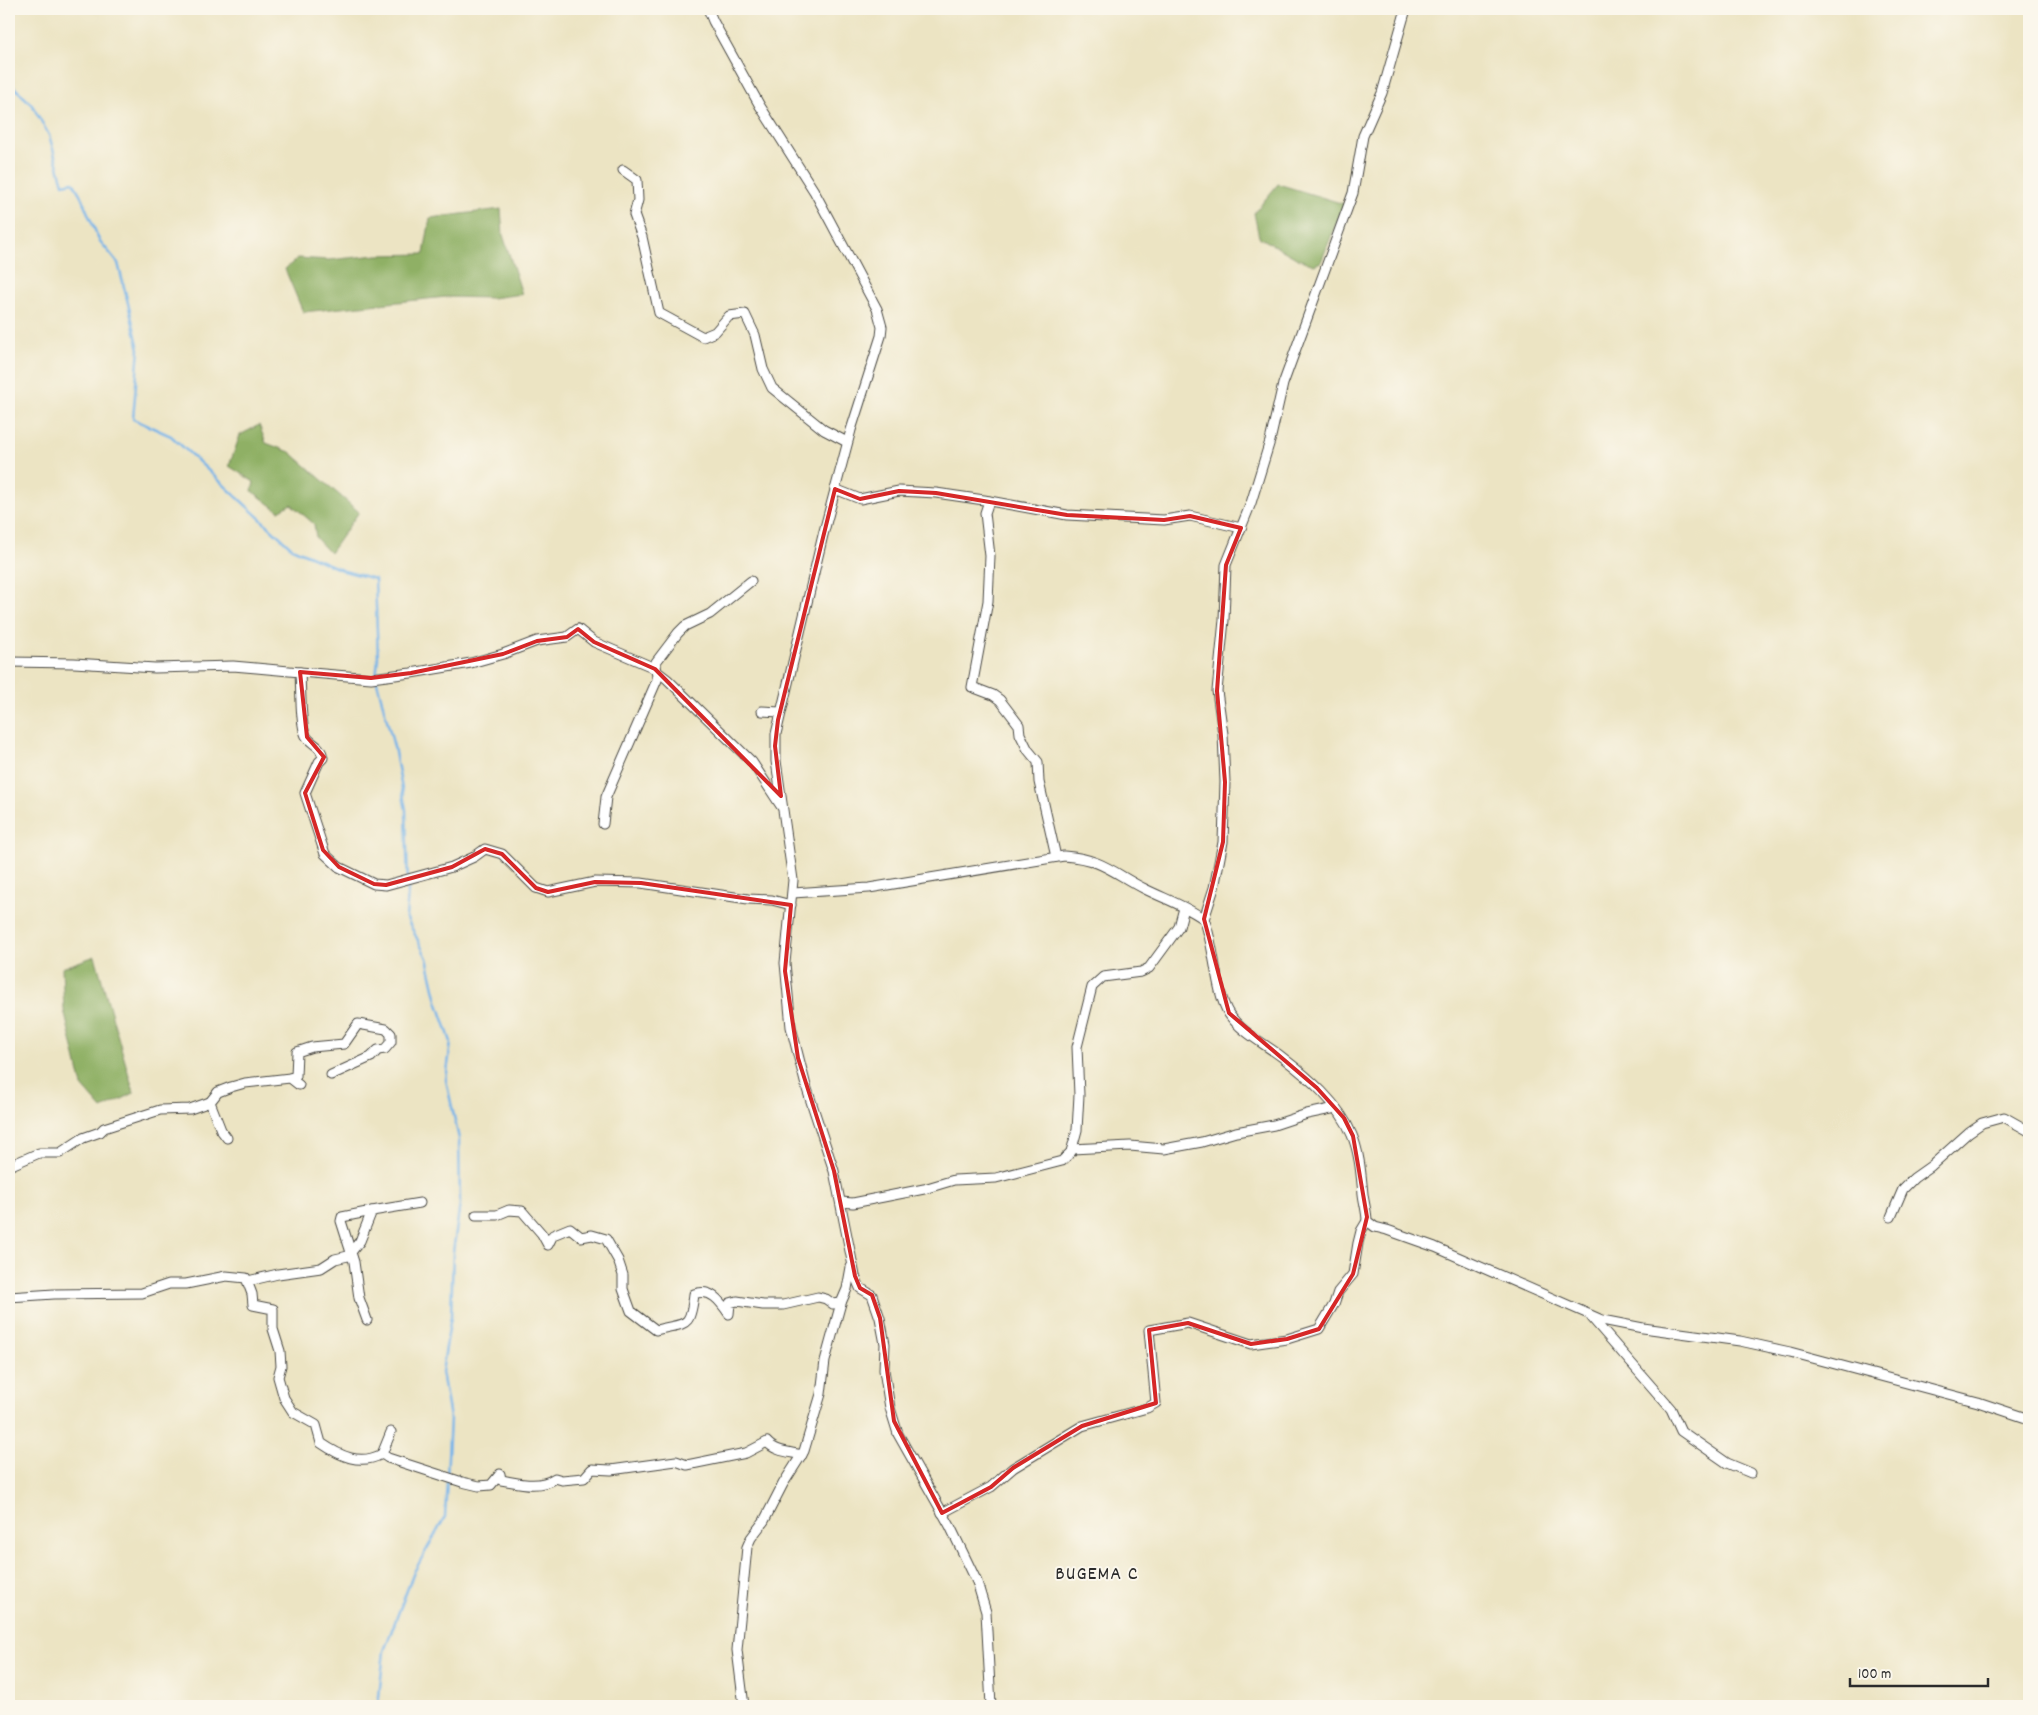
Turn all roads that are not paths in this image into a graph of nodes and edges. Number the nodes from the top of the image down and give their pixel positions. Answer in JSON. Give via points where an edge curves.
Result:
{"nodes":[{"id":1,"x":708,"y":9,"type":"edge"},
{"id":2,"x":1406,"y":9,"type":"edge"},
{"id":3,"x":623,"y":170,"type":"dead end"},
{"id":4,"x":847,"y":442,"type":"junction"},
{"id":5,"x":835,"y":488,"type":"junction"},
{"id":6,"x":989,"y":501,"type":"junction"},
{"id":7,"x":1242,"y":528,"type":"junction"},
{"id":8,"x":752,"y":580,"type":"dead end"},
{"id":9,"x":9,"y":662,"type":"edge"},
{"id":10,"x":655,"y":669,"type":"junction"},
{"id":11,"x":300,"y":672,"type":"junction"},
{"id":12,"x":762,"y":711,"type":"dead end"},
{"id":13,"x":780,"y":712,"type":"junction"},
{"id":14,"x":783,"y":808,"type":"junction"},
{"id":15,"x":603,"y":824,"type":"dead end"},
{"id":16,"x":1056,"y":857,"type":"junction"},
{"id":17,"x":793,"y":893,"type":"junction"},
{"id":18,"x":791,"y":906,"type":"junction"},
{"id":19,"x":1184,"y":908,"type":"junction"},
{"id":20,"x":1204,"y":919,"type":"junction"},
{"id":21,"x":331,"y":1075,"type":"dead end"},
{"id":22,"x":290,"y":1078,"type":"junction"},
{"id":23,"x":300,"y":1085,"type":"dead end"},
{"id":24,"x":210,"y":1102,"type":"junction"},
{"id":25,"x":1336,"y":1108,"type":"junction"},
{"id":26,"x":2029,"y":1131,"type":"edge"},
{"id":27,"x":224,"y":1134,"type":"dead end"},
{"id":28,"x":1072,"y":1149,"type":"junction"},
{"id":29,"x":9,"y":1166,"type":"edge"},
{"id":30,"x":841,"y":1202,"type":"junction"},
{"id":31,"x":420,"y":1203,"type":"dead end"},
{"id":32,"x":372,"y":1211,"type":"junction"},
{"id":33,"x":476,"y":1215,"type":"dead end"},
{"id":34,"x":1891,"y":1217,"type":"dead end"},
{"id":35,"x":1367,"y":1221,"type":"junction"},
{"id":36,"x":351,"y":1253,"type":"junction"},
{"id":37,"x":851,"y":1262,"type":"junction"},
{"id":38,"x":248,"y":1281,"type":"junction"},
{"id":39,"x":9,"y":1297,"type":"edge"},
{"id":40,"x":842,"y":1303,"type":"junction"},
{"id":41,"x":1589,"y":1314,"type":"junction"},
{"id":42,"x":367,"y":1320,"type":"dead end"},
{"id":43,"x":2029,"y":1419,"type":"edge"},
{"id":44,"x":391,"y":1432,"type":"dead end"},
{"id":45,"x":382,"y":1454,"type":"junction"},
{"id":46,"x":802,"y":1455,"type":"junction"},
{"id":47,"x":1751,"y":1473,"type":"dead end"},
{"id":48,"x":942,"y":1513,"type":"junction"},
{"id":49,"x":744,"y":1706,"type":"edge"},
{"id":50,"x":991,"y":1706,"type":"edge"}],
"edges":[{"from":1,"to":4,"type":"street","via":[[760,106],[814,191],[877,309],[881,336]]},
{"from":2,"to":7,"type":"street","via":[[1382,93],[1363,136],[1353,193],[1283,384],[1267,450]]},
{"from":3,"to":4,"type":"street","via":[[637,180],[638,200],[634,215],[659,313],[703,337],[715,332],[730,316],[745,314],[772,388],[824,430]]},
{"from":4,"to":5,"type":"street"},
{"from":5,"to":6,"type":"street","via":[[860,499],[899,491]]},
{"from":5,"to":13,"type":"street"},
{"from":6,"to":7,"type":"street","via":[[1095,518],[1164,520],[1190,516]]},
{"from":6,"to":16,"type":"street","via":[[985,513],[990,556],[988,601],[972,687],[1000,700],[1019,725],[1028,750],[1038,762],[1038,782]]},
{"from":7,"to":20,"type":"street","via":[[1226,565],[1217,691],[1225,782],[1223,842]]},
{"from":8,"to":10,"type":"street","via":[[710,614],[685,626],[658,658]]},
{"from":9,"to":11,"type":"street","via":[[155,668],[233,666]]},
{"from":10,"to":11,"type":"street","via":[[594,642],[578,629],[566,637],[537,641],[472,662],[383,677]]},
{"from":10,"to":14,"type":"street","via":[[752,762]]},
{"from":10,"to":15,"type":"street","via":[[657,680],[606,797]]},
{"from":11,"to":18,"type":"street","via":[[307,737],[320,748],[323,758],[307,786],[305,797],[325,854],[339,867],[370,882],[386,884],[452,867],[485,849],[502,854],[536,888],[548,892],[595,882],[641,883],[772,900]]},
{"from":12,"to":13,"type":"street"},
{"from":13,"to":14,"type":"street","via":[[775,746]]},
{"from":14,"to":17,"type":"street"},
{"from":16,"to":17,"type":"street","via":[[869,888]]},
{"from":16,"to":19,"type":"street","via":[[1080,857],[1100,863]]},
{"from":17,"to":18,"type":"street"},
{"from":18,"to":30,"type":"street","via":[[785,971],[791,1028]]},
{"from":19,"to":20,"type":"street"},
{"from":19,"to":28,"type":"street","via":[[1179,927],[1149,968],[1103,977],[1092,987],[1077,1047],[1079,1095],[1077,1130]]},
{"from":20,"to":25,"type":"street","via":[[1229,1013],[1243,1028],[1297,1070]]},
{"from":21,"to":22,"type":"street","via":[[385,1049],[391,1042],[391,1034],[386,1029],[358,1024],[344,1044],[297,1052],[296,1076]]},
{"from":22,"to":23,"type":"street"},
{"from":22,"to":24,"type":"street","via":[[231,1087],[218,1092]]},
{"from":24,"to":27,"type":"street","via":[[227,1138]]},
{"from":24,"to":29,"type":"street","via":[[190,1110],[160,1110],[104,1128],[60,1153],[40,1154]]},
{"from":25,"to":28,"type":"street","via":[[1164,1149],[1130,1146]]},
{"from":25,"to":35,"type":"street","via":[[1344,1118],[1359,1157]]},
{"from":26,"to":34,"type":"street","via":[[2004,1117],[1982,1123],[1903,1189]]},
{"from":28,"to":30,"type":"street","via":[[1062,1161],[996,1178],[965,1179],[853,1203]]},
{"from":30,"to":37,"type":"street"},
{"from":31,"to":32,"type":"street"},
{"from":32,"to":36,"type":"street","via":[[360,1241]]},
{"from":32,"to":36,"type":"street","via":[[342,1217]]},
{"from":33,"to":40,"type":"street","via":[[522,1211],[548,1245],[553,1235],[570,1228],[582,1237],[592,1235],[606,1239],[618,1260],[631,1311],[656,1330],[680,1326],[688,1320],[694,1294],[703,1291],[712,1294],[729,1314],[730,1303],[737,1301],[783,1305],[818,1297],[833,1304]]},
{"from":35,"to":41,"type":"street"},
{"from":35,"to":48,"type":"street","via":[[1361,1231],[1353,1274],[1338,1292],[1319,1329],[1287,1339],[1250,1344],[1188,1324],[1148,1330],[1156,1403],[1082,1426],[1013,1468],[991,1487]]},
{"from":36,"to":38,"type":"street","via":[[335,1258],[322,1268]]},
{"from":36,"to":42,"type":"street","via":[[359,1298]]},
{"from":37,"to":40,"type":"street","via":[[848,1289]]},
{"from":37,"to":48,"type":"street","via":[[860,1288],[872,1295],[880,1318],[886,1379],[898,1434]]},
{"from":38,"to":39,"type":"street","via":[[226,1276],[169,1284],[142,1293]]},
{"from":38,"to":45,"type":"street","via":[[253,1305],[273,1310],[273,1328],[280,1350],[278,1377],[284,1398],[293,1412],[316,1425],[321,1443],[338,1454],[350,1459],[372,1460]]},
{"from":40,"to":46,"type":"street","via":[[825,1361],[821,1394]]},
{"from":41,"to":43,"type":"street","via":[[1630,1326],[1740,1341],[1790,1352],[1978,1402]]},
{"from":41,"to":47,"type":"street","via":[[1671,1409],[1681,1431],[1727,1463]]},
{"from":44,"to":45,"type":"street"},
{"from":45,"to":46,"type":"street","via":[[479,1486],[490,1485],[500,1474],[501,1480],[534,1484],[548,1483],[555,1478],[584,1478],[592,1469],[611,1470],[676,1462],[687,1465],[746,1454],[768,1442],[781,1450]]},
{"from":46,"to":49,"type":"street","via":[[747,1547],[737,1650]]},
{"from":48,"to":50,"type":"street","via":[[973,1574],[986,1612]]}]}
